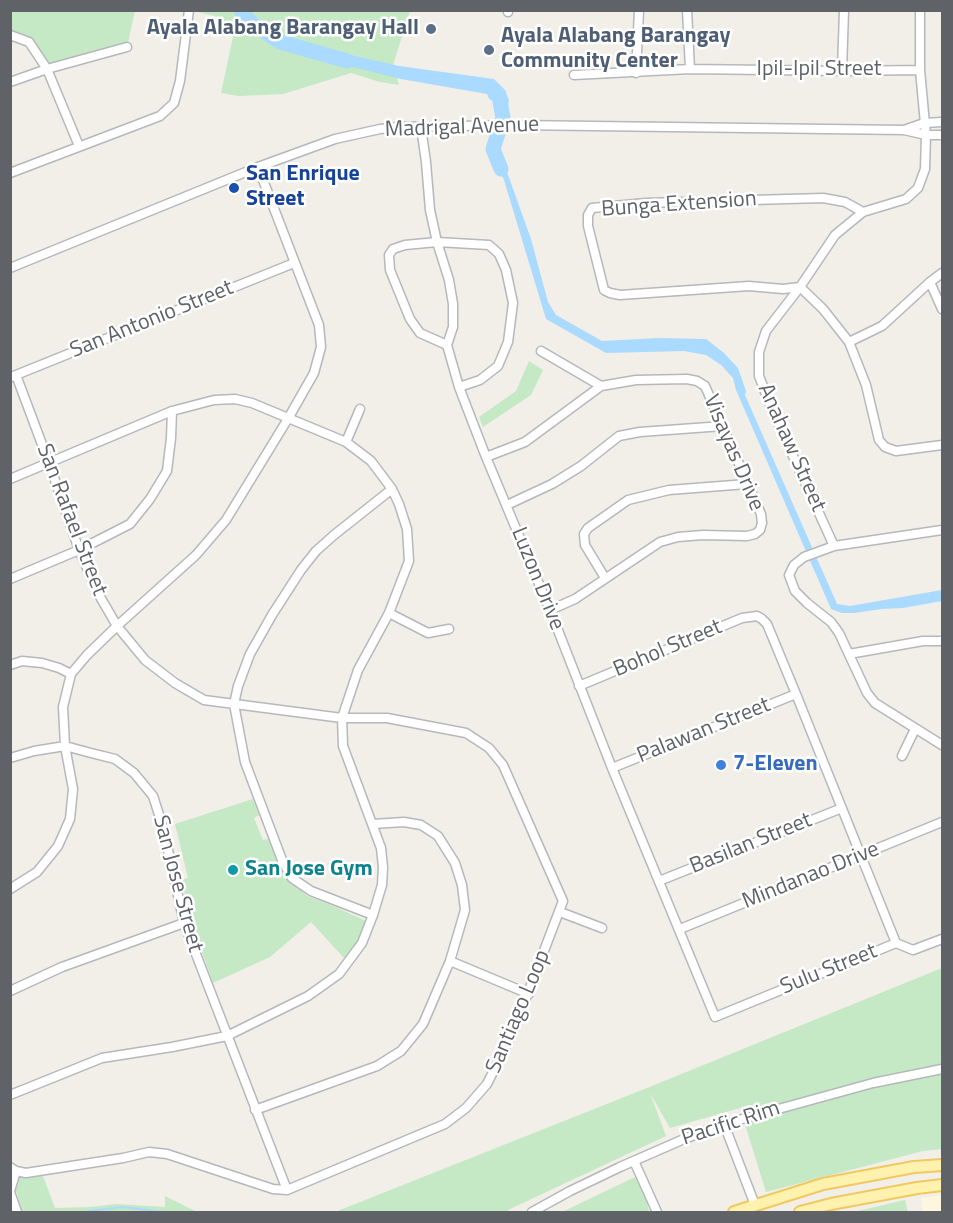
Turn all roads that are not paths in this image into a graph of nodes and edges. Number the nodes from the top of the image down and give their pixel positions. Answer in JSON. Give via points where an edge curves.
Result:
{"nodes":[{"id":1,"x":189,"y":10,"type":"edge"},
{"id":2,"x":639,"y":10,"type":"edge"},
{"id":3,"x":687,"y":10,"type":"edge"},
{"id":4,"x":844,"y":10,"type":"edge"},
{"id":5,"x":920,"y":10,"type":"edge"},
{"id":6,"x":10,"y":35,"type":"edge"},
{"id":7,"x":127,"y":47,"type":"dead end"},
{"id":8,"x":47,"y":69,"type":"junction"},
{"id":9,"x":690,"y":69,"type":"junction"},
{"id":10,"x":920,"y":70,"type":"junction"},
{"id":11,"x":842,"y":71,"type":"junction"},
{"id":12,"x":636,"y":73,"type":"junction"},
{"id":13,"x":574,"y":75,"type":"dead end"},
{"id":14,"x":10,"y":82,"type":"edge"},
{"id":15,"x":942,"y":122,"type":"edge"},
{"id":16,"x":924,"y":123,"type":"junction"},
{"id":17,"x":421,"y":127,"type":"junction"},
{"id":18,"x":904,"y":130,"type":"junction"},
{"id":19,"x":926,"y":135,"type":"junction"},
{"id":20,"x":942,"y":135,"type":"edge"},
{"id":21,"x":79,"y":146,"type":"junction"},
{"id":22,"x":258,"y":167,"type":"junction"},
{"id":23,"x":10,"y":173,"type":"edge"},
{"id":24,"x":863,"y":212,"type":"junction"},
{"id":25,"x":437,"y":242,"type":"junction"},
{"id":26,"x":294,"y":263,"type":"junction"},
{"id":27,"x":10,"y":268,"type":"edge"},
{"id":28,"x":942,"y":273,"type":"edge"},
{"id":29,"x":930,"y":282,"type":"junction"},
{"id":30,"x":800,"y":287,"type":"junction"},
{"id":31,"x":942,"y":309,"type":"edge"},
{"id":32,"x":849,"y":342,"type":"junction"},
{"id":33,"x":447,"y":345,"type":"junction"},
{"id":34,"x":541,"y":351,"type":"dead end"},
{"id":35,"x":13,"y":376,"type":"edge"},
{"id":36,"x":602,"y":386,"type":"junction"},
{"id":37,"x":459,"y":387,"type":"junction"},
{"id":38,"x":360,"y":409,"type":"dead end"},
{"id":39,"x":172,"y":411,"type":"junction"},
{"id":40,"x":289,"y":417,"type":"junction"},
{"id":41,"x":723,"y":426,"type":"junction"},
{"id":42,"x":346,"y":442,"type":"junction"},
{"id":43,"x":942,"y":445,"type":"edge"},
{"id":44,"x":486,"y":457,"type":"junction"},
{"id":45,"x":49,"y":463,"type":"junction"},
{"id":46,"x":10,"y":479,"type":"edge"},
{"id":47,"x":747,"y":484,"type":"junction"},
{"id":48,"x":392,"y":489,"type":"junction"},
{"id":49,"x":507,"y":505,"type":"junction"},
{"id":50,"x":942,"y":530,"type":"edge"},
{"id":51,"x":834,"y":546,"type":"junction"},
{"id":52,"x":80,"y":550,"type":"junction"},
{"id":53,"x":604,"y":578,"type":"junction"},
{"id":54,"x":10,"y":579,"type":"edge"},
{"id":55,"x":550,"y":610,"type":"junction"},
{"id":56,"x":389,"y":613,"type":"junction"},
{"id":57,"x":117,"y":626,"type":"junction"},
{"id":58,"x":449,"y":629,"type":"dead end"},
{"id":59,"x":942,"y":641,"type":"edge"},
{"id":60,"x":849,"y":654,"type":"junction"},
{"id":61,"x":10,"y":664,"type":"edge"},
{"id":62,"x":71,"y":674,"type":"junction"},
{"id":63,"x":579,"y":686,"type":"junction"},
{"id":64,"x":796,"y":694,"type":"junction"},
{"id":65,"x":234,"y":704,"type":"junction"},
{"id":66,"x":342,"y":718,"type":"junction"},
{"id":67,"x":915,"y":729,"type":"junction"},
{"id":68,"x":942,"y":745,"type":"edge"},
{"id":69,"x":65,"y":746,"type":"junction"},
{"id":70,"x":902,"y":756,"type":"dead end"},
{"id":71,"x":10,"y":758,"type":"edge"},
{"id":72,"x":612,"y":768,"type":"junction"},
{"id":73,"x":842,"y":808,"type":"junction"},
{"id":74,"x":942,"y":822,"type":"edge"},
{"id":75,"x":373,"y":824,"type":"junction"},
{"id":76,"x":861,"y":855,"type":"junction"},
{"id":77,"x":659,"y":881,"type":"junction"},
{"id":78,"x":10,"y":889,"type":"edge"},
{"id":79,"x":560,"y":912,"type":"junction"},
{"id":80,"x":373,"y":915,"type":"junction"},
{"id":81,"x":184,"y":923,"type":"junction"},
{"id":82,"x":602,"y":928,"type":"dead end"},
{"id":83,"x":680,"y":929,"type":"junction"},
{"id":84,"x":942,"y":939,"type":"edge"},
{"id":85,"x":896,"y":943,"type":"junction"},
{"id":86,"x":450,"y":961,"type":"junction"},
{"id":87,"x":10,"y":991,"type":"edge"},
{"id":88,"x":529,"y":994,"type":"junction"},
{"id":89,"x":715,"y":1017,"type":"joint"},
{"id":90,"x":227,"y":1035,"type":"junction"},
{"id":91,"x":942,"y":1069,"type":"edge"},
{"id":92,"x":10,"y":1095,"type":"edge"},
{"id":93,"x":255,"y":1110,"type":"junction"},
{"id":94,"x":724,"y":1124,"type":"junction"},
{"id":95,"x":634,"y":1161,"type":"junction"},
{"id":96,"x":942,"y":1165,"type":"edge"},
{"id":97,"x":13,"y":1169,"type":"edge"},
{"id":98,"x":942,"y":1185,"type":"edge"},
{"id":99,"x":287,"y":1190,"type":"junction"},
{"id":100,"x":10,"y":1192,"type":"edge"},
{"id":101,"x":755,"y":1205,"type":"junction"},
{"id":102,"x":17,"y":1212,"type":"edge"},
{"id":103,"x":532,"y":1212,"type":"edge"},
{"id":104,"x":657,"y":1212,"type":"edge"},
{"id":105,"x":734,"y":1212,"type":"edge"},
{"id":106,"x":800,"y":1212,"type":"edge"}],
"edges":[{"from":1,"to":21,"type":"street","via":[[174,103],[160,116]]},
{"from":2,"to":12,"type":"street"},
{"from":3,"to":9,"type":"street"},
{"from":4,"to":11,"type":"street"},
{"from":5,"to":10,"type":"street","name":"Anahaw Street"},
{"from":6,"to":8,"type":"street","via":[[28,42]]},
{"from":7,"to":8,"type":"street"},
{"from":8,"to":14,"type":"street"},
{"from":8,"to":21,"type":"street"},
{"from":9,"to":11,"type":"street","name":"Ipil-Ipil Street"},
{"from":9,"to":12,"type":"street","name":"Ipil-Ipil Street"},
{"from":10,"to":11,"type":"street","name":"Ipil-Ipil Street"},
{"from":10,"to":16,"type":"street","name":"Anahaw Street"},
{"from":12,"to":13,"type":"street","name":"Ipil-Ipil Street"},
{"from":15,"to":16,"type":"street","name":"Madrigal Avenue"},
{"from":16,"to":18,"type":"street","name":"Madrigal Avenue"},
{"from":16,"to":19,"type":"street","name":"Anahaw Street"},
{"from":17,"to":18,"type":"street","name":"Madrigal Avenue","via":[[492,124]]},
{"from":17,"to":22,"type":"street","name":"Madrigal Avenue","via":[[380,129],[335,139]]},
{"from":17,"to":25,"type":"street","name":"Luzon Drive"},
{"from":18,"to":19,"type":"street","name":"Madrigal Avenue"},
{"from":19,"to":20,"type":"street","name":"Madrigal Avenue"},
{"from":19,"to":24,"type":"street","name":"Anahaw Street","via":[[925,170],[918,188],[906,199]]},
{"from":21,"to":23,"type":"street"},
{"from":22,"to":26,"type":"street"},
{"from":22,"to":27,"type":"street","name":"Madrigal Avenue"},
{"from":24,"to":30,"type":"street","name":"Anahaw Street","via":[[835,235]]},
{"from":24,"to":30,"type":"street","name":"Bunga Extension","via":[[845,202],[823,198],[624,204],[592,208],[588,215],[604,290],[610,293]]},
{"from":25,"to":33,"type":"street","name":"Luzon Drive","via":[[453,304],[453,327]]},
{"from":25,"to":33,"type":"street","via":[[393,249],[389,255],[390,270],[410,319],[420,333]]},
{"from":25,"to":37,"type":"street","via":[[489,245],[499,254],[506,270],[513,303],[508,342],[498,366],[480,380]]},
{"from":26,"to":35,"type":"street","name":"San Antonio Street"},
{"from":26,"to":40,"type":"street","via":[[319,325],[321,347],[314,373]]},
{"from":28,"to":29,"type":"street"},
{"from":29,"to":31,"type":"street"},
{"from":29,"to":32,"type":"street","via":[[882,326]]},
{"from":30,"to":32,"type":"street"},
{"from":30,"to":51,"type":"street","name":"Anahaw Street","via":[[766,331],[759,352],[759,376]]},
{"from":32,"to":43,"type":"street","via":[[866,385],[879,440],[885,447],[896,451]]},
{"from":33,"to":37,"type":"street","name":"Luzon Drive"},
{"from":34,"to":36,"type":"street"},
{"from":35,"to":45,"type":"street","name":"San Rafael Street"},
{"from":36,"to":41,"type":"street","name":"Visayas Drive","via":[[636,380],[697,381],[705,386]]},
{"from":36,"to":44,"type":"street","name":"Visayas Drive","via":[[525,442]]},
{"from":37,"to":44,"type":"street","name":"Luzon Drive"},
{"from":38,"to":42,"type":"street"},
{"from":39,"to":40,"type":"street","via":[[214,400],[236,399]]},
{"from":39,"to":45,"type":"street"},
{"from":39,"to":52,"type":"street","via":[[167,471],[150,499],[130,524]]},
{"from":40,"to":42,"type":"street"},
{"from":40,"to":57,"type":"street","via":[[226,520],[196,555]]},
{"from":41,"to":47,"type":"street","name":"Visayas Drive"},
{"from":41,"to":49,"type":"street","via":[[619,436],[552,484]]},
{"from":42,"to":48,"type":"street","via":[[371,461]]},
{"from":44,"to":49,"type":"street","name":"Luzon Drive"},
{"from":45,"to":46,"type":"street"},
{"from":45,"to":52,"type":"street","name":"San Rafael Street"},
{"from":47,"to":53,"type":"street","name":"Visayas Drive","via":[[761,514],[760,530],[755,534],[678,537],[660,542]]},
{"from":47,"to":53,"type":"street","via":[[669,490],[628,500],[584,534],[585,545]]},
{"from":48,"to":56,"type":"street","via":[[407,529],[409,561]]},
{"from":48,"to":65,"type":"street","via":[[316,551],[301,570],[250,654]]},
{"from":49,"to":55,"type":"street","name":"Luzon Drive"},
{"from":50,"to":51,"type":"street"},
{"from":51,"to":60,"type":"street","via":[[804,557],[789,575],[795,591],[831,622]]},
{"from":52,"to":54,"type":"street"},
{"from":52,"to":57,"type":"street","name":"San Rafael Street"},
{"from":53,"to":55,"type":"street","name":"Visayas Drive","via":[[575,600]]},
{"from":55,"to":63,"type":"street","name":"Luzon Drive"},
{"from":56,"to":58,"type":"street","via":[[428,633]]},
{"from":56,"to":66,"type":"street","via":[[358,670]]},
{"from":57,"to":62,"type":"street"},
{"from":57,"to":65,"type":"street","name":"San Rafael Street","via":[[145,660],[174,683],[204,700]]},
{"from":59,"to":60,"type":"street"},
{"from":60,"to":67,"type":"street","via":[[875,703]]},
{"from":61,"to":62,"type":"street","via":[[42,663]]},
{"from":62,"to":69,"type":"street","via":[[63,707]]},
{"from":63,"to":64,"type":"street","name":"Bohol Street","via":[[742,618],[757,616],[767,624]]},
{"from":63,"to":72,"type":"street","name":"Luzon Drive"},
{"from":64,"to":72,"type":"street","name":"Palawan Street"},
{"from":64,"to":73,"type":"street"},
{"from":65,"to":66,"type":"street","name":"San Rafael Street"},
{"from":65,"to":80,"type":"street","via":[[245,762],[292,878],[310,891]]},
{"from":66,"to":75,"type":"street","via":[[343,746]]},
{"from":66,"to":79,"type":"street","name":"Santiago Loop","via":[[387,718],[466,733],[489,748],[503,765],[563,901]]},
{"from":67,"to":68,"type":"street"},
{"from":67,"to":70,"type":"street"},
{"from":69,"to":71,"type":"street","name":"San Jose Street"},
{"from":69,"to":78,"type":"street","via":[[73,789],[70,819],[58,846],[37,872]]},
{"from":69,"to":81,"type":"street","name":"San Jose Street","via":[[116,759],[153,796]]},
{"from":72,"to":77,"type":"street","name":"Luzon Drive"},
{"from":73,"to":76,"type":"street"},
{"from":73,"to":77,"type":"street","name":"Basilan Street"},
{"from":74,"to":76,"type":"street","name":"Mindanao Drive"},
{"from":75,"to":80,"type":"street","via":[[383,867]]},
{"from":75,"to":86,"type":"street","via":[[421,825],[438,836],[455,863],[465,910]]},
{"from":76,"to":83,"type":"street","name":"Mindanao Drive"},
{"from":76,"to":85,"type":"street"},
{"from":77,"to":83,"type":"street","name":"Luzon Drive"},
{"from":79,"to":82,"type":"street"},
{"from":79,"to":88,"type":"street","name":"Santiago Loop"},
{"from":80,"to":90,"type":"street","via":[[362,943],[339,974],[308,996]]},
{"from":81,"to":87,"type":"street","via":[[62,967]]},
{"from":81,"to":90,"type":"street","name":"San Jose Street"},
{"from":83,"to":89,"type":"street","name":"Luzon Drive"},
{"from":84,"to":85,"type":"street","name":"Sulu Street","via":[[913,950]]},
{"from":85,"to":89,"type":"street","name":"Sulu Street"},
{"from":86,"to":88,"type":"street"},
{"from":86,"to":93,"type":"street","via":[[423,1024],[401,1051],[376,1066]]},
{"from":88,"to":99,"type":"street","name":"Santiago Loop","via":[[487,1084],[466,1108],[445,1124]]},
{"from":90,"to":92,"type":"street","via":[[102,1058]]},
{"from":90,"to":93,"type":"street","name":"San Jose Street"},
{"from":91,"to":94,"type":"street","name":"Pacific Rim","via":[[873,1083]]},
{"from":93,"to":99,"type":"street","name":"San Jose Street"},
{"from":94,"to":95,"type":"street","name":"Pacific Rim"},
{"from":94,"to":101,"type":"street"},
{"from":95,"to":103,"type":"street","name":"Pacific Rim"},
{"from":95,"to":104,"type":"street"},
{"from":96,"to":101,"type":"main road","via":[[824,1184]]},
{"from":97,"to":99,"type":"street","via":[[26,1173],[149,1152]]},
{"from":97,"to":100,"type":"street"},
{"from":98,"to":106,"type":"main road"},
{"from":100,"to":102,"type":"street"},
{"from":101,"to":105,"type":"main road"}]}
